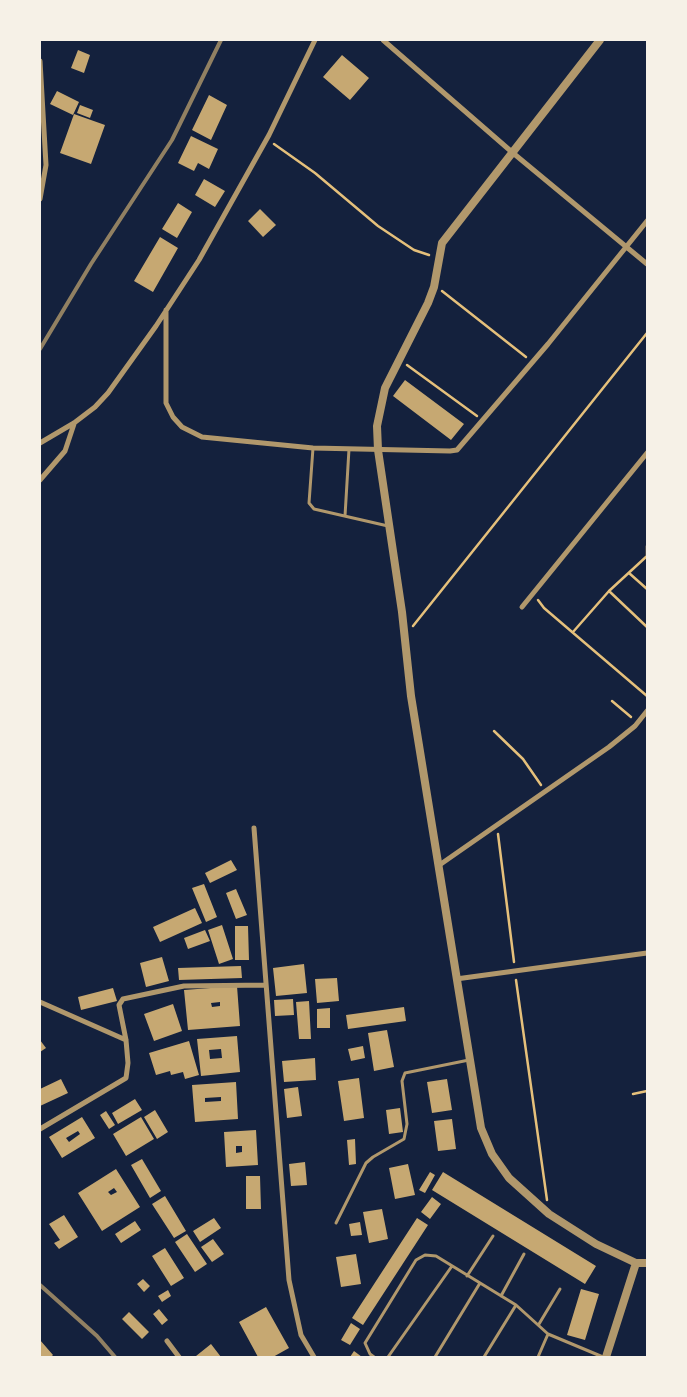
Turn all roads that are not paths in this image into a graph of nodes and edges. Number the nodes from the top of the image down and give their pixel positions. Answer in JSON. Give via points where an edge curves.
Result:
{"nodes":[{"id":1,"x":315,"y":40,"type":"edge"},
{"id":2,"x":383,"y":40,"type":"edge"},
{"id":3,"x":600,"y":40,"type":"edge"},
{"id":4,"x":40,"y":61,"type":"edge"},
{"id":5,"x":513,"y":153,"type":"junction"},
{"id":6,"x":40,"y":199,"type":"edge"},
{"id":7,"x":647,"y":221,"type":"edge"},
{"id":8,"x":626,"y":247,"type":"junction"},
{"id":9,"x":647,"y":264,"type":"edge"},
{"id":10,"x":166,"y":310,"type":"junction"},
{"id":11,"x":74,"y":423,"type":"junction"},
{"id":12,"x":40,"y":443,"type":"edge"},
{"id":13,"x":313,"y":448,"type":"junction"},
{"id":14,"x":349,"y":449,"type":"junction"},
{"id":15,"x":378,"y":450,"type":"junction"},
{"id":16,"x":647,"y":453,"type":"edge"},
{"id":17,"x":40,"y":480,"type":"edge"},
{"id":18,"x":345,"y":516,"type":"junction"},
{"id":19,"x":389,"y":526,"type":"junction"},
{"id":20,"x":522,"y":607,"type":"dead end"},
{"id":21,"x":647,"y":711,"type":"edge"},
{"id":22,"x":254,"y":828,"type":"dead end"},
{"id":23,"x":438,"y":866,"type":"junction"},
{"id":24,"x":647,"y":953,"type":"edge"},
{"id":25,"x":456,"y":979,"type":"junction"},
{"id":26,"x":266,"y":986,"type":"junction"},
{"id":27,"x":40,"y":1002,"type":"edge"},
{"id":28,"x":126,"y":1040,"type":"junction"},
{"id":29,"x":470,"y":1060,"type":"junction"},
{"id":30,"x":40,"y":1129,"type":"edge"},
{"id":31,"x":336,"y":1224,"type":"dead end"},
{"id":32,"x":493,"y":1236,"type":"dead end"},
{"id":33,"x":524,"y":1254,"type":"dead end"},
{"id":34,"x":636,"y":1263,"type":"junction"},
{"id":35,"x":647,"y":1263,"type":"edge"},
{"id":36,"x":452,"y":1266,"type":"junction"},
{"id":37,"x":467,"y":1276,"type":"junction"},
{"id":38,"x":480,"y":1283,"type":"junction"},
{"id":39,"x":560,"y":1289,"type":"dead end"},
{"id":40,"x":501,"y":1296,"type":"junction"},
{"id":41,"x":516,"y":1305,"type":"junction"},
{"id":42,"x":539,"y":1324,"type":"junction"},
{"id":43,"x":548,"y":1334,"type":"junction"},
{"id":44,"x":167,"y":1341,"type":"dead end"},
{"id":45,"x":180,"y":1357,"type":"edge"},
{"id":46,"x":314,"y":1357,"type":"edge"},
{"id":47,"x":374,"y":1357,"type":"edge"},
{"id":48,"x":388,"y":1357,"type":"edge"},
{"id":49,"x":436,"y":1357,"type":"edge"},
{"id":50,"x":484,"y":1357,"type":"edge"},
{"id":51,"x":538,"y":1357,"type":"edge"},
{"id":52,"x":604,"y":1357,"type":"edge"}],
"edges":[{"from":1,"to":10,"type":"street","via":[[267,139],[199,260]]},
{"from":2,"to":5,"type":"street"},
{"from":3,"to":5,"type":"street"},
{"from":4,"to":6,"type":"street","via":[[46,165]]},
{"from":5,"to":8,"type":"street"},
{"from":5,"to":15,"type":"street","via":[[448,233],[438,258],[428,303],[385,388],[380,406]]},
{"from":7,"to":8,"type":"street"},
{"from":8,"to":9,"type":"street"},
{"from":8,"to":15,"type":"street","via":[[457,450]]},
{"from":10,"to":11,"type":"street","via":[[108,394]]},
{"from":10,"to":13,"type":"street","via":[[166,403],[172,417],[182,427],[202,437]]},
{"from":11,"to":12,"type":"street"},
{"from":11,"to":17,"type":"street","via":[[65,451]]},
{"from":13,"to":14,"type":"street"},
{"from":13,"to":18,"type":"lane","via":[[309,503],[314,509]]},
{"from":14,"to":15,"type":"street"},
{"from":14,"to":18,"type":"lane"},
{"from":15,"to":19,"type":"street"},
{"from":16,"to":20,"type":"street"},
{"from":18,"to":19,"type":"lane"},
{"from":19,"to":23,"type":"street"},
{"from":21,"to":23,"type":"street","via":[[638,723],[609,747]]},
{"from":22,"to":26,"type":"street"},
{"from":23,"to":25,"type":"street"},
{"from":24,"to":25,"type":"street"},
{"from":25,"to":29,"type":"street"},
{"from":26,"to":28,"type":"street","via":[[184,986],[123,999],[119,1005]]},
{"from":26,"to":46,"type":"street","via":[[289,1280],[301,1335]]},
{"from":27,"to":28,"type":"street"},
{"from":28,"to":30,"type":"street","via":[[126,1078]]},
{"from":29,"to":31,"type":"lane","via":[[405,1073],[402,1081],[407,1124],[404,1139],[366,1163]]},
{"from":29,"to":34,"type":"street","via":[[481,1128],[492,1154],[509,1178],[549,1214],[596,1244]]},
{"from":32,"to":37,"type":"lane"},
{"from":33,"to":40,"type":"lane"},
{"from":34,"to":35,"type":"street"},
{"from":34,"to":52,"type":"street"},
{"from":36,"to":37,"type":"lane"},
{"from":36,"to":47,"type":"lane","via":[[436,1256],[425,1255],[416,1260],[364,1343]]},
{"from":36,"to":48,"type":"lane"},
{"from":37,"to":38,"type":"lane"},
{"from":38,"to":40,"type":"lane"},
{"from":38,"to":49,"type":"lane"},
{"from":39,"to":42,"type":"lane"},
{"from":40,"to":41,"type":"lane"},
{"from":41,"to":42,"type":"lane"},
{"from":41,"to":50,"type":"lane"},
{"from":42,"to":43,"type":"lane"},
{"from":43,"to":51,"type":"lane"},
{"from":43,"to":52,"type":"lane"},
{"from":44,"to":45,"type":"street"}]}
